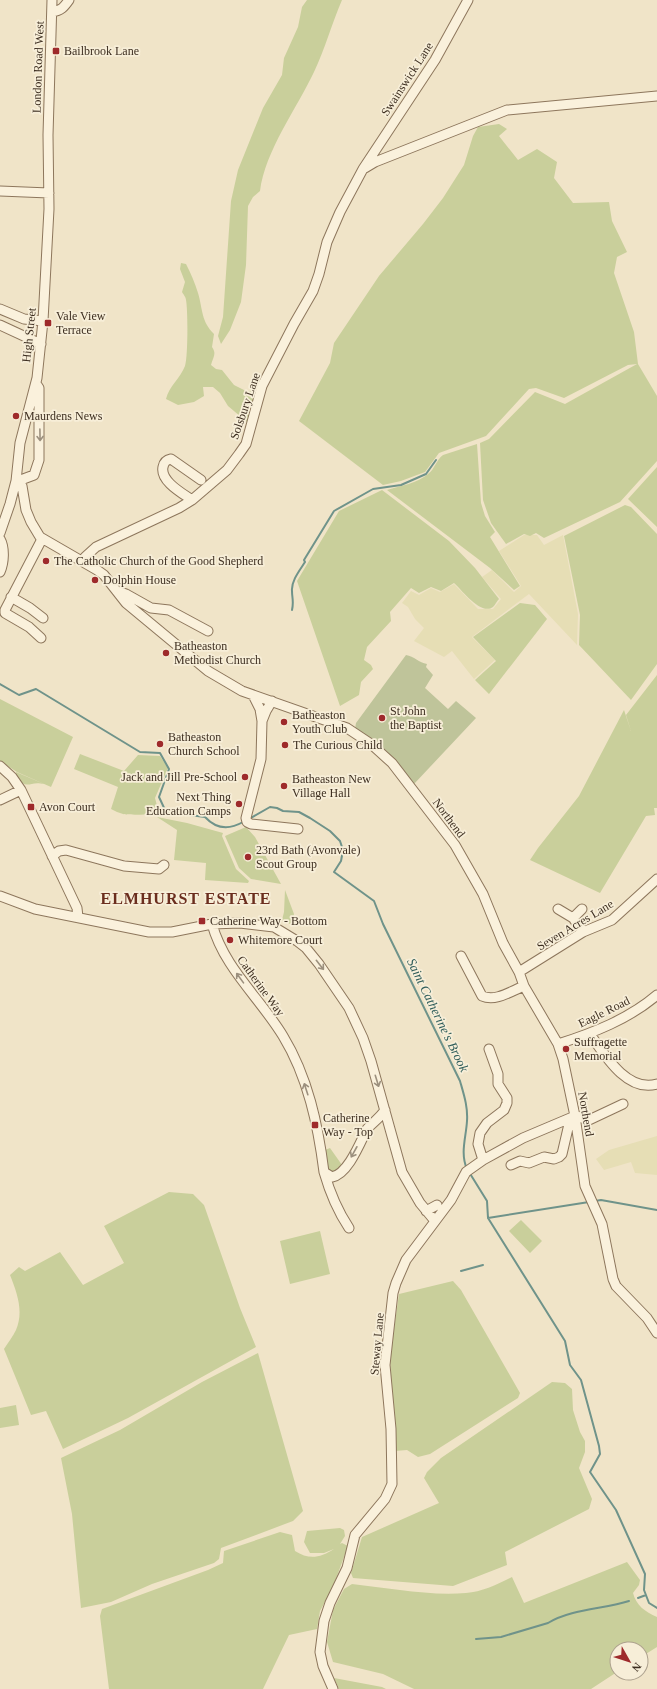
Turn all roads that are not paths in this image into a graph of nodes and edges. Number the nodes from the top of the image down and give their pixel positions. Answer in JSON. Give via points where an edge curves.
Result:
{"nodes":[{"id":1,"x":52,"y":0,"type":"edge"},
{"id":2,"x":69,"y":0,"type":"edge"},
{"id":3,"x":468,"y":0,"type":"edge"},
{"id":4,"x":52,"y":12,"type":"junction"},
{"id":5,"x":657,"y":96,"type":"edge"},
{"id":6,"x":48,"y":135,"type":"joint"},
{"id":7,"x":363,"y":169,"type":"junction"},
{"id":8,"x":0,"y":191,"type":"edge"},
{"id":9,"x":49,"y":193,"type":"junction"},
{"id":10,"x":0,"y":309,"type":"edge"},
{"id":11,"x":44,"y":321,"type":"junction"},
{"id":12,"x":0,"y":325,"type":"edge"},
{"id":13,"x":41,"y":344,"type":"junction"},
{"id":14,"x":36,"y":385,"type":"junction"},
{"id":15,"x":202,"y":480,"type":"dead end"},
{"id":16,"x":17,"y":481,"type":"junction"},
{"id":17,"x":192,"y":500,"type":"junction"},
{"id":18,"x":0,"y":533,"type":"edge"},
{"id":19,"x":41,"y":538,"type":"junction"},
{"id":20,"x":0,"y":539,"type":"edge"},
{"id":21,"x":84,"y":562,"type":"junction"},
{"id":22,"x":0,"y":572,"type":"edge"},
{"id":23,"x":117,"y":591,"type":"junction"},
{"id":24,"x":11,"y":597,"type":"junction"},
{"id":25,"x":43,"y":618,"type":"dead end"},
{"id":26,"x":208,"y":631,"type":"dead end"},
{"id":27,"x":41,"y":638,"type":"dead end"},
{"id":28,"x":254,"y":695,"type":"junction"},
{"id":29,"x":272,"y":701,"type":"junction"},
{"id":30,"x":262,"y":721,"type":"junction"},
{"id":31,"x":0,"y":766,"type":"edge"},
{"id":32,"x":21,"y":790,"type":"junction"},
{"id":33,"x":0,"y":800,"type":"edge"},
{"id":34,"x":298,"y":829,"type":"dead end"},
{"id":35,"x":52,"y":856,"type":"junction"},
{"id":36,"x":164,"y":866,"type":"dead end"},
{"id":37,"x":657,"y":879,"type":"edge"},
{"id":38,"x":0,"y":896,"type":"edge"},
{"id":39,"x":558,"y":909,"type":"dead end"},
{"id":40,"x":582,"y":909,"type":"dead end"},
{"id":41,"x":78,"y":917,"type":"junction"},
{"id":42,"x":573,"y":918,"type":"junction"},
{"id":43,"x":212,"y":924,"type":"junction"},
{"id":44,"x":583,"y":932,"type":"junction"},
{"id":45,"x":461,"y":956,"type":"dead end"},
{"id":46,"x":519,"y":972,"type":"junction"},
{"id":47,"x":524,"y":986,"type":"junction"},
{"id":48,"x":657,"y":995,"type":"edge"},
{"id":49,"x":590,"y":1034,"type":"junction"},
{"id":50,"x":558,"y":1044,"type":"junction"},
{"id":51,"x":489,"y":1049,"type":"dead end"},
{"id":52,"x":657,"y":1084,"type":"edge"},
{"id":53,"x":623,"y":1104,"type":"dead end"},
{"id":54,"x":385,"y":1110,"type":"junction"},
{"id":55,"x":575,"y":1116,"type":"junction"},
{"id":56,"x":483,"y":1160,"type":"junction"},
{"id":57,"x":511,"y":1165,"type":"dead end"},
{"id":58,"x":324,"y":1172,"type":"junction"},
{"id":59,"x":437,"y":1205,"type":"dead end"},
{"id":60,"x":426,"y":1211,"type":"junction"},
{"id":61,"x":435,"y":1221,"type":"junction"},
{"id":62,"x":349,"y":1228,"type":"dead end"},
{"id":63,"x":657,"y":1333,"type":"edge"},
{"id":64,"x":333,"y":1689,"type":"edge"}],
"edges":[{"from":1,"to":4,"type":"street","name":"London Road West"},
{"from":2,"to":4,"type":"street","via":[[58,12]]},
{"from":3,"to":7,"type":"street","name":"Swainswick Lane","via":[[435,60]]},
{"from":4,"to":6,"type":"street","name":"London Road West"},
{"from":5,"to":7,"type":"street","via":[[508,110]]},
{"from":6,"to":9,"type":"street","name":"High Street"},
{"from":7,"to":17,"type":"street","name":"Solsbury Lane","via":[[327,242],[313,291],[262,386],[246,444],[227,470]]},
{"from":8,"to":9,"type":"street"},
{"from":9,"to":11,"type":"street","name":"High Street"},
{"from":10,"to":11,"type":"street","via":[[24,319]]},
{"from":11,"to":13,"type":"street","name":"High Street"},
{"from":12,"to":13,"type":"street"},
{"from":13,"to":14,"type":"street","name":"High Street"},
{"from":14,"to":16,"type":"street","name":"High Street","via":[[20,443]]},
{"from":14,"to":16,"type":"street","one_way":true,"via":[[39,388],[39,460],[34,475]]},
{"from":15,"to":17,"type":"street","via":[[171,459],[164,462],[162,469],[167,481]]},
{"from":16,"to":18,"type":"street","name":"High Street"},
{"from":16,"to":19,"type":"street","via":[[22,486],[31,522]]},
{"from":17,"to":21,"type":"street","name":"Solsbury Lane","via":[[96,548]]},
{"from":19,"to":21,"type":"street","name":"Northend"},
{"from":19,"to":24,"type":"street"},
{"from":20,"to":22,"type":"street","via":[[3,544]]},
{"from":21,"to":23,"type":"street","name":"Northend","via":[[104,575]]},
{"from":23,"to":26,"type":"street","via":[[151,608],[169,610]]},
{"from":23,"to":28,"type":"street","name":"Northend","via":[[126,603],[208,671],[231,686]]},
{"from":24,"to":25,"type":"street"},
{"from":24,"to":27,"type":"street","via":[[5,613],[29,627]]},
{"from":28,"to":29,"type":"street","name":"Northend"},
{"from":28,"to":30,"type":"street"},
{"from":29,"to":30,"type":"street"},
{"from":29,"to":46,"type":"street","name":"Northend","via":[[349,729],[387,758],[462,856],[483,894],[503,943]]},
{"from":30,"to":34,"type":"street","via":[[261,760],[247,820],[251,824]]},
{"from":31,"to":32,"type":"street"},
{"from":32,"to":33,"type":"street"},
{"from":32,"to":35,"type":"street"},
{"from":35,"to":36,"type":"street","via":[[66,850],[124,866],[159,869]]},
{"from":35,"to":41,"type":"street","via":[[77,908]]},
{"from":37,"to":44,"type":"street","name":"Seven Acres Lane","via":[[612,920]]},
{"from":38,"to":41,"type":"street","via":[[35,909]]},
{"from":39,"to":42,"type":"street"},
{"from":40,"to":42,"type":"street"},
{"from":41,"to":43,"type":"street","via":[[155,932],[172,932]]},
{"from":42,"to":44,"type":"street"},
{"from":43,"to":54,"type":"street","one_way":true,"via":[[240,923],[274,927],[306,948],[329,976],[349,1008],[363,1038]]},
{"from":58,"to":43,"type":"street","name":"Catherine Way","one_way":true,"via":[[319,1136],[300,1071],[283,1036],[229,963]]},
{"from":44,"to":46,"type":"street","name":"Seven Acres Lane"},
{"from":45,"to":47,"type":"street","via":[[482,996],[494,998]]},
{"from":46,"to":47,"type":"street","name":"Northend"},
{"from":47,"to":50,"type":"street","name":"Northend"},
{"from":48,"to":49,"type":"street","name":"Eagle Road","via":[[637,1010]]},
{"from":49,"to":50,"type":"street","name":"Eagle Road"},
{"from":49,"to":52,"type":"street","via":[[618,1072],[628,1079],[647,1085]]},
{"from":50,"to":55,"type":"street","name":"Northend"},
{"from":51,"to":56,"type":"street","via":[[498,1074],[498,1084],[507,1098],[507,1103],[504,1110],[487,1123],[480,1133],[478,1144]]},
{"from":53,"to":55,"type":"street","via":[[589,1120]]},
{"from":54,"to":58,"type":"street","one_way":true,"via":[[382,1116],[371,1123],[344,1171],[332,1177]]},
{"from":54,"to":60,"type":"street","via":[[402,1172]]},
{"from":55,"to":56,"type":"street","name":"Steway Lane","via":[[523,1138]]},
{"from":55,"to":57,"type":"street","via":[[569,1124],[564,1148],[559,1157],[544,1157],[529,1163],[520,1161]]},
{"from":55,"to":63,"type":"street","name":"Northend","via":[[585,1186],[602,1224],[613,1279],[616,1286],[647,1318]]},
{"from":56,"to":61,"type":"street","name":"Steway Lane","via":[[466,1172]]},
{"from":58,"to":62,"type":"street","name":"Catherine Way","via":[[339,1214]]},
{"from":59,"to":60,"type":"street"},
{"from":60,"to":61,"type":"street"},
{"from":61,"to":64,"type":"street","name":"Steway Lane","via":[[406,1260],[394,1289],[385,1365],[391,1429],[392,1484],[385,1499],[355,1535],[347,1568],[324,1621],[320,1652]]}]}
